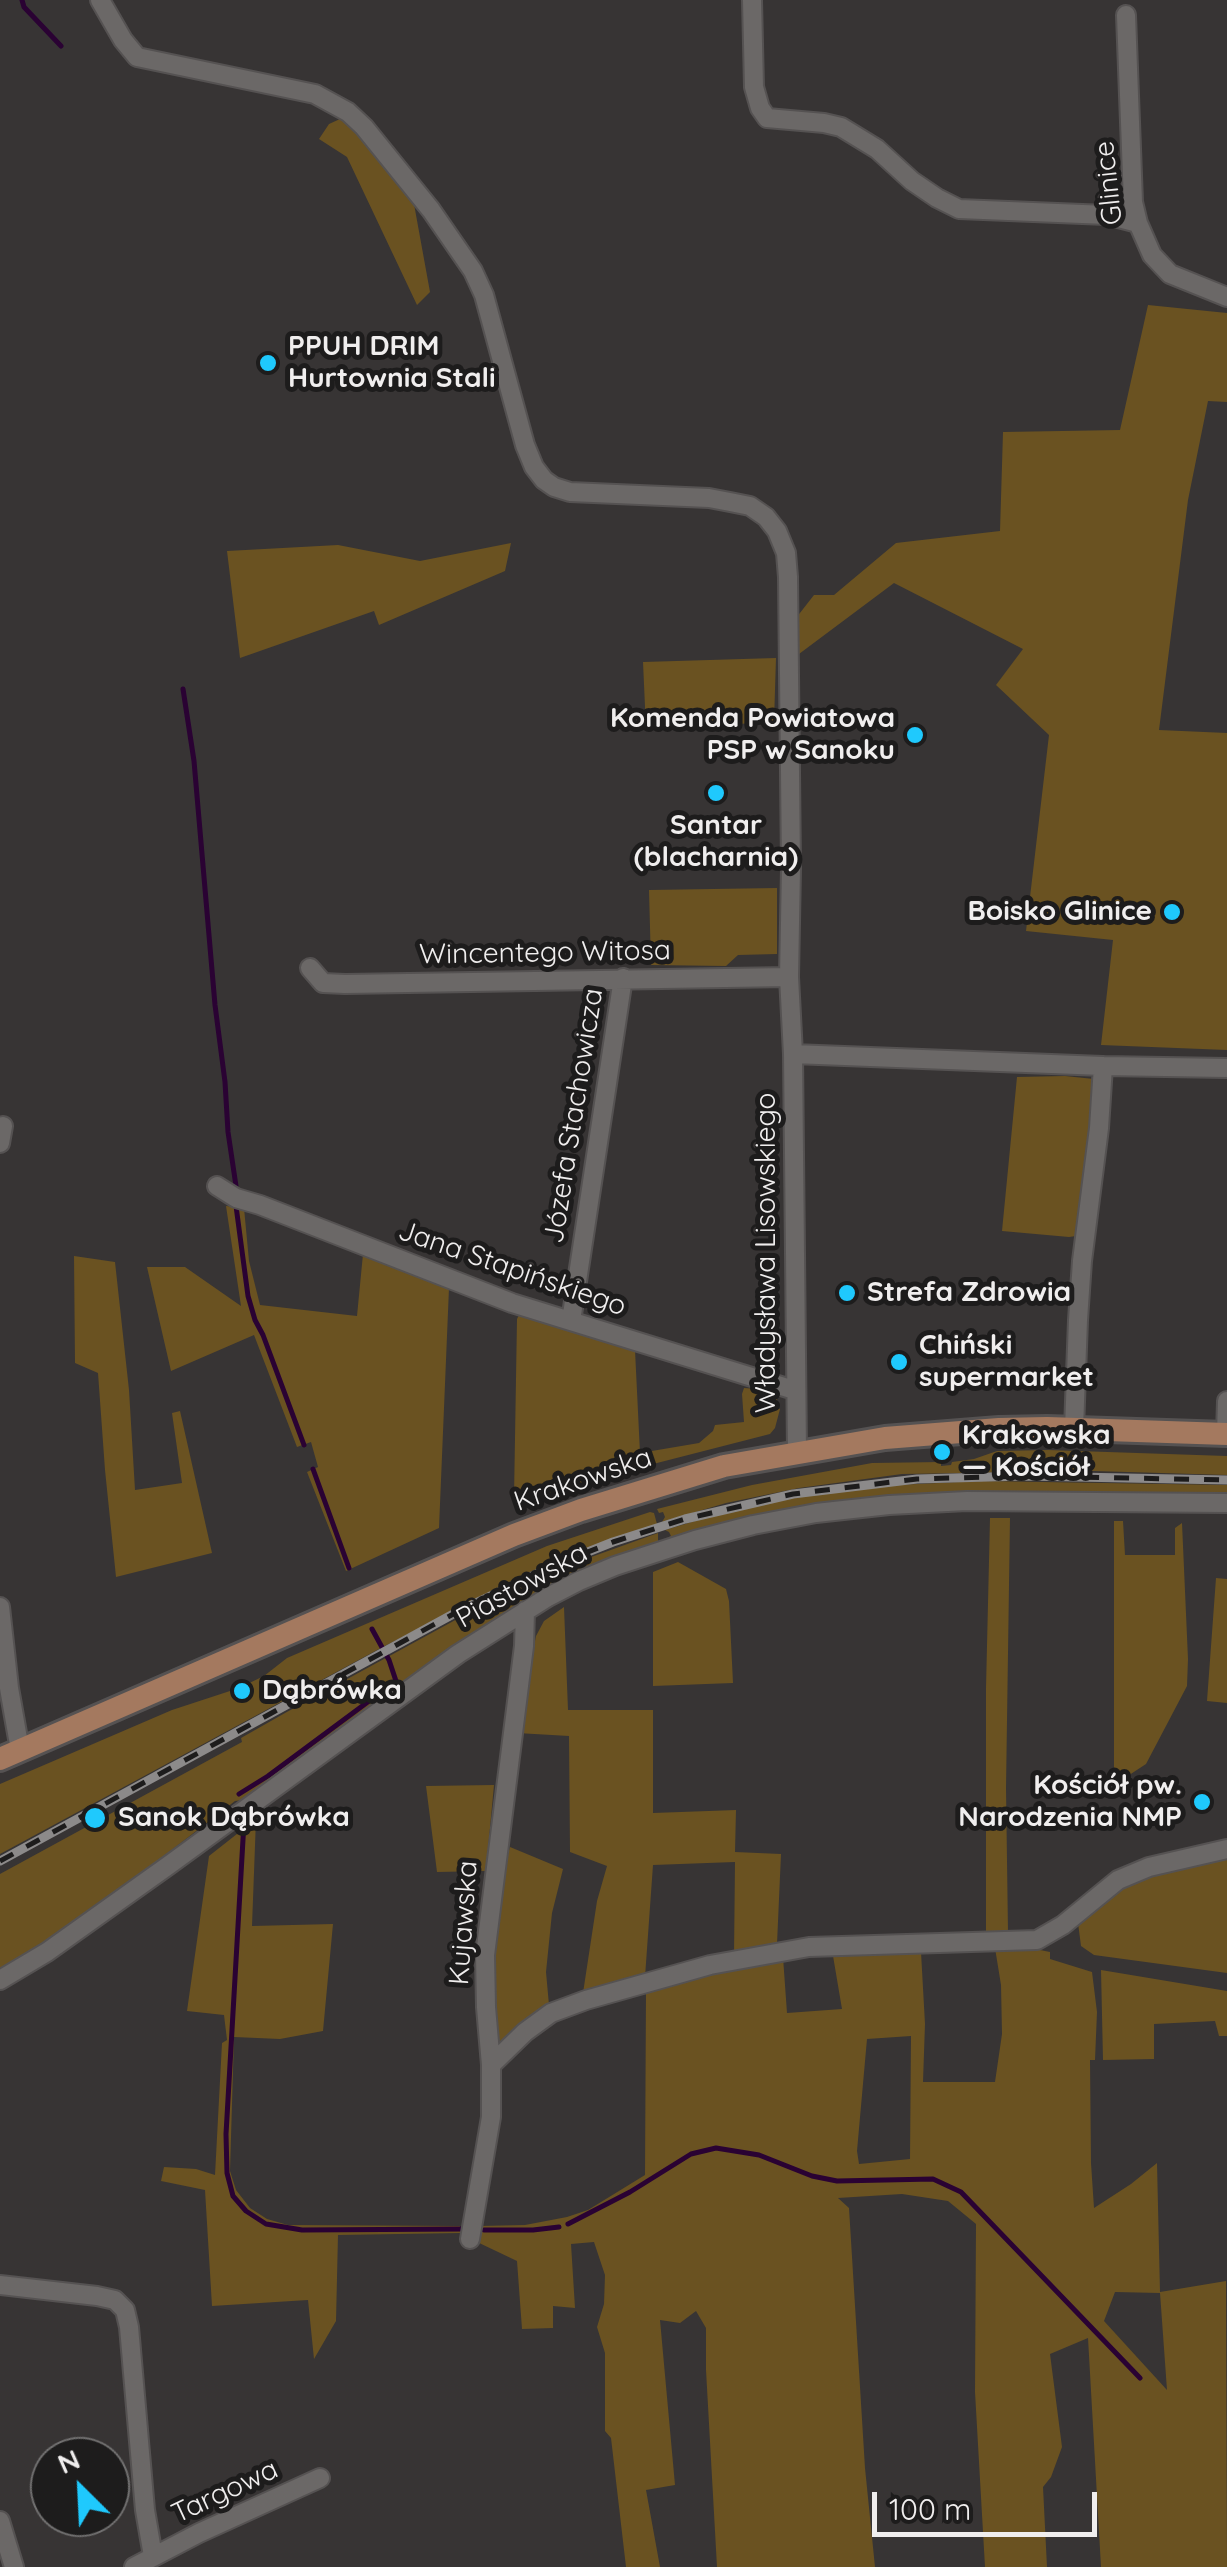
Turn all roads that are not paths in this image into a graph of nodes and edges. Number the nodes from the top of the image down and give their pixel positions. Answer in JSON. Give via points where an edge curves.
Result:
{"nodes":[{"id":1,"x":100,"y":0,"type":"edge"},
{"id":2,"x":752,"y":0,"type":"edge"},
{"id":3,"x":1126,"y":15,"type":"dead end"},
{"id":4,"x":1138,"y":224,"type":"junction"},
{"id":5,"x":1227,"y":297,"type":"edge"},
{"id":6,"x":310,"y":968,"type":"dead end"},
{"id":7,"x":790,"y":976,"type":"junction"},
{"id":8,"x":623,"y":978,"type":"junction"},
{"id":9,"x":792,"y":1054,"type":"junction"},
{"id":10,"x":1103,"y":1066,"type":"junction"},
{"id":11,"x":1227,"y":1068,"type":"edge"},
{"id":12,"x":217,"y":1186,"type":"dead end"},
{"id":13,"x":571,"y":1321,"type":"junction"},
{"id":14,"x":794,"y":1390,"type":"junction"},
{"id":15,"x":1227,"y":1400,"type":"edge"},
{"id":16,"x":1074,"y":1429,"type":"junction"},
{"id":17,"x":1226,"y":1434,"type":"edge"},
{"id":18,"x":797,"y":1452,"type":"junction"},
{"id":19,"x":1227,"y":1502,"type":"edge"},
{"id":20,"x":0,"y":1607,"type":"edge"},
{"id":21,"x":525,"y":1611,"type":"junction"},
{"id":22,"x":10,"y":1754,"type":"edge"},
{"id":23,"x":1227,"y":1849,"type":"edge"},
{"id":24,"x":0,"y":1980,"type":"edge"},
{"id":25,"x":491,"y":2065,"type":"junction"},
{"id":26,"x":470,"y":2239,"type":"dead end"},
{"id":27,"x":0,"y":2285,"type":"edge"},
{"id":28,"x":320,"y":2478,"type":"dead end"},
{"id":29,"x":0,"y":2521,"type":"edge"},
{"id":30,"x":153,"y":2556,"type":"junction"},
{"id":31,"x":14,"y":2567,"type":"edge"},
{"id":32,"x":134,"y":2567,"type":"edge"}],
"edges":[{"from":1,"to":7,"type":"street","name":"Władysława Lisowskiego","via":[[137,56],[315,94],[364,127],[473,272],[525,444],[544,480],[570,492],[750,506],[778,531],[788,578]]},
{"from":2,"to":4,"type":"street","via":[[754,87],[767,118],[841,127],[959,209],[1107,215]]},
{"from":3,"to":4,"type":"street","name":"Glinice"},
{"from":4,"to":5,"type":"street","name":"Glinice","via":[[1170,274]]},
{"from":6,"to":8,"type":"street","name":"Wincentego Witosa","via":[[323,983],[345,984]]},
{"from":7,"to":8,"type":"street","name":"Wincentego Witosa"},
{"from":7,"to":9,"type":"street","name":"Władysława Lisowskiego"},
{"from":8,"to":13,"type":"street","name":"Józefa Stachowicza"},
{"from":9,"to":10,"type":"street"},
{"from":9,"to":14,"type":"street","name":"Władysława Lisowskiego"},
{"from":10,"to":11,"type":"street"},
{"from":10,"to":16,"type":"street","via":[[1082,1261]]},
{"from":12,"to":13,"type":"street","name":"Jana Stapińskiego"},
{"from":13,"to":14,"type":"street","name":"Jana Stapińskiego"},
{"from":14,"to":18,"type":"street","name":"Władysława Lisowskiego"},
{"from":15,"to":17,"type":"street"},
{"from":16,"to":17,"type":"main road","name":"Krakowska"},
{"from":16,"to":18,"type":"main road","name":"Krakowska","via":[[952,1432]]},
{"from":18,"to":22,"type":"main road","name":"Krakowska","via":[[724,1466],[547,1522]]},
{"from":19,"to":21,"type":"street","name":"Piastowska","via":[[968,1500],[816,1514],[694,1540],[615,1566]]},
{"from":20,"to":22,"type":"street"},
{"from":21,"to":24,"type":"street","name":"Piastowska"},
{"from":21,"to":25,"type":"street","name":"Kujawska","via":[[485,1955]]},
{"from":23,"to":25,"type":"street","via":[[1118,1880],[1037,1940],[809,1947],[710,1965],[586,2000],[551,2013]]},
{"from":25,"to":26,"type":"street","name":"Kujawska","via":[[491,2117]]},
{"from":27,"to":30,"type":"street","name":"Targowa","via":[[98,2296],[125,2310]]},
{"from":28,"to":30,"type":"street","name":"Targowa"},
{"from":29,"to":31,"type":"street"},
{"from":30,"to":32,"type":"street","name":"Targowa"}]}
